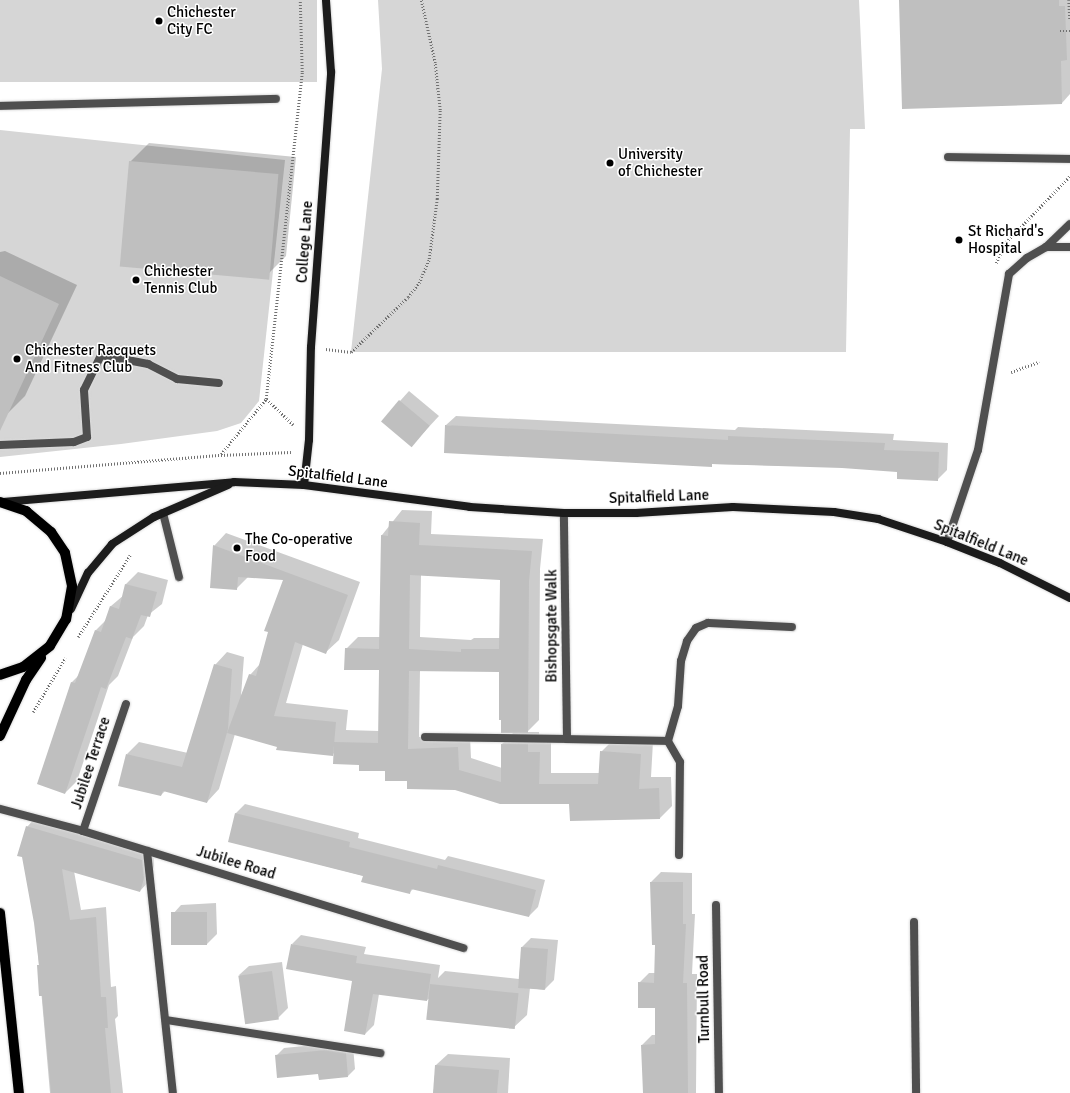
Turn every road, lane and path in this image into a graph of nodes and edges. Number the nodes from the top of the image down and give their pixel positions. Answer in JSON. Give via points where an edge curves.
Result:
{"nodes":[{"id":1,"x":300,"y":0,"type":"edge"},
{"id":2,"x":326,"y":0,"type":"edge"},
{"id":3,"x":421,"y":0,"type":"edge"},
{"id":4,"x":1069,"y":0,"type":"edge"},
{"id":5,"x":1070,"y":19,"type":"edge"},
{"id":6,"x":1060,"y":31,"type":"dead end"},
{"id":7,"x":1070,"y":31,"type":"edge"},
{"id":8,"x":276,"y":99,"type":"dead end"},
{"id":9,"x":0,"y":106,"type":"edge"},
{"id":10,"x":948,"y":157,"type":"dead end"},
{"id":11,"x":1070,"y":159,"type":"edge"},
{"id":12,"x":1070,"y":176,"type":"edge"},
{"id":13,"x":1070,"y":224,"type":"edge"},
{"id":14,"x":1046,"y":247,"type":"junction"},
{"id":15,"x":1070,"y":247,"type":"edge"},
{"id":16,"x":995,"y":267,"type":"dead end"},
{"id":17,"x":311,"y":347,"type":"junction"},
{"id":18,"x":1039,"y":362,"type":"dead end"},
{"id":19,"x":1011,"y":372,"type":"dead end"},
{"id":20,"x":219,"y":383,"type":"dead end"},
{"id":21,"x":266,"y":399,"type":"junction"},
{"id":22,"x":309,"y":440,"type":"junction"},
{"id":23,"x":0,"y":445,"type":"edge"},
{"id":24,"x":308,"y":451,"type":"junction"},
{"id":25,"x":221,"y":455,"type":"junction"},
{"id":26,"x":0,"y":473,"type":"edge"},
{"id":27,"x":234,"y":482,"type":"junction"},
{"id":28,"x":304,"y":485,"type":"junction"},
{"id":29,"x":1,"y":502,"type":"edge"},
{"id":30,"x":162,"y":513,"type":"junction"},
{"id":31,"x":564,"y":513,"type":"junction"},
{"id":32,"x":947,"y":542,"type":"junction"},
{"id":33,"x":130,"y":555,"type":"dead end"},
{"id":34,"x":179,"y":577,"type":"dead end"},
{"id":35,"x":1070,"y":598,"type":"edge"},
{"id":36,"x":66,"y":619,"type":"junction"},
{"id":37,"x":792,"y":627,"type":"dead end"},
{"id":38,"x":76,"y":639,"type":"dead end"},
{"id":39,"x":50,"y":646,"type":"junction"},
{"id":40,"x":68,"y":652,"type":"dead end"},
{"id":41,"x":0,"y":675,"type":"edge"},
{"id":42,"x":126,"y":704,"type":"dead end"},
{"id":43,"x":31,"y":715,"type":"dead end"},
{"id":44,"x":0,"y":736,"type":"edge"},
{"id":45,"x":425,"y":737,"type":"dead end"},
{"id":46,"x":567,"y":739,"type":"junction"},
{"id":47,"x":668,"y":741,"type":"junction"},
{"id":48,"x":0,"y":809,"type":"edge"},
{"id":49,"x":83,"y":831,"type":"junction"},
{"id":50,"x":147,"y":851,"type":"junction"},
{"id":51,"x":679,"y":856,"type":"dead end"},
{"id":52,"x":716,"y":905,"type":"dead end"},
{"id":53,"x":0,"y":913,"type":"edge"},
{"id":54,"x":914,"y":922,"type":"dead end"},
{"id":55,"x":463,"y":948,"type":"dead end"},
{"id":56,"x":166,"y":1020,"type":"junction"},
{"id":57,"x":380,"y":1053,"type":"dead end"},
{"id":58,"x":19,"y":1093,"type":"edge"},
{"id":59,"x":173,"y":1093,"type":"edge"},
{"id":60,"x":719,"y":1093,"type":"edge"},
{"id":61,"x":916,"y":1093,"type":"edge"}],
"edges":[{"from":1,"to":21,"type":"path","via":[[302,72]]},
{"from":2,"to":17,"type":"main road","name":"College Lane","via":[[331,72]]},
{"from":3,"to":17,"type":"path","via":[[435,62],[440,110],[437,199],[429,260],[419,283],[408,297],[351,352]]},
{"from":4,"to":5,"type":"path"},
{"from":6,"to":7,"type":"path"},
{"from":8,"to":9,"type":"street"},
{"from":10,"to":11,"type":"street"},
{"from":12,"to":16,"type":"path","via":[[1006,242]]},
{"from":13,"to":14,"type":"street"},
{"from":14,"to":15,"type":"street"},
{"from":14,"to":32,"type":"street","via":[[1027,258],[1010,274],[978,450]]},
{"from":17,"to":22,"type":"main road","name":"College Lane"},
{"from":18,"to":19,"type":"path"},
{"from":20,"to":23,"type":"street","via":[[177,379],[148,364],[101,355],[84,390],[87,437],[74,442]]},
{"from":21,"to":22,"type":"path"},
{"from":21,"to":25,"type":"path"},
{"from":22,"to":24,"type":"main road","name":"College Lane"},
{"from":24,"to":25,"type":"path"},
{"from":24,"to":28,"type":"main road","name":"College Lane"},
{"from":25,"to":26,"type":"path"},
{"from":27,"to":28,"type":"main road","name":"Spitalfield Lane"},
{"from":27,"to":29,"type":"main road","name":"Spitalfield Lane"},
{"from":27,"to":30,"type":"main road","name":"Spitalfield Lane"},
{"from":28,"to":31,"type":"main road","name":"Spitalfield Lane","via":[[470,507]]},
{"from":29,"to":36,"type":"main road","via":[[26,511],[40,520],[65,553],[72,586]]},
{"from":30,"to":34,"type":"street"},
{"from":30,"to":36,"type":"main road","name":"Spitalfield Lane","via":[[127,533],[98,559],[88,573]]},
{"from":31,"to":32,"type":"main road","name":"Spitalfield Lane","via":[[636,513],[734,507],[834,512],[878,519]]},
{"from":31,"to":46,"type":"street","name":"Bishopsgate Walk"},
{"from":32,"to":35,"type":"main road","name":"Spitalfield Lane","via":[[1000,563]]},
{"from":33,"to":38,"type":"path"},
{"from":36,"to":39,"type":"main road"},
{"from":37,"to":47,"type":"street","via":[[708,623],[696,628],[687,641],[681,661],[678,706]]},
{"from":39,"to":41,"type":"main road","via":[[23,667]]},
{"from":39,"to":44,"type":"main road","via":[[26,680]]},
{"from":40,"to":43,"type":"path"},
{"from":42,"to":49,"type":"street","name":"Jubilee Terrace"},
{"from":45,"to":46,"type":"street"},
{"from":46,"to":47,"type":"street"},
{"from":47,"to":51,"type":"street","via":[[680,762]]},
{"from":48,"to":49,"type":"street","name":"Jubilee Road"},
{"from":49,"to":50,"type":"street","name":"Jubilee Road"},
{"from":50,"to":55,"type":"street","name":"Jubilee Road"},
{"from":50,"to":56,"type":"street"},
{"from":52,"to":60,"type":"street","name":"Turnbull Road"},
{"from":53,"to":58,"type":"main road"},
{"from":54,"to":61,"type":"street"},
{"from":56,"to":57,"type":"street"},
{"from":56,"to":59,"type":"street"}]}
